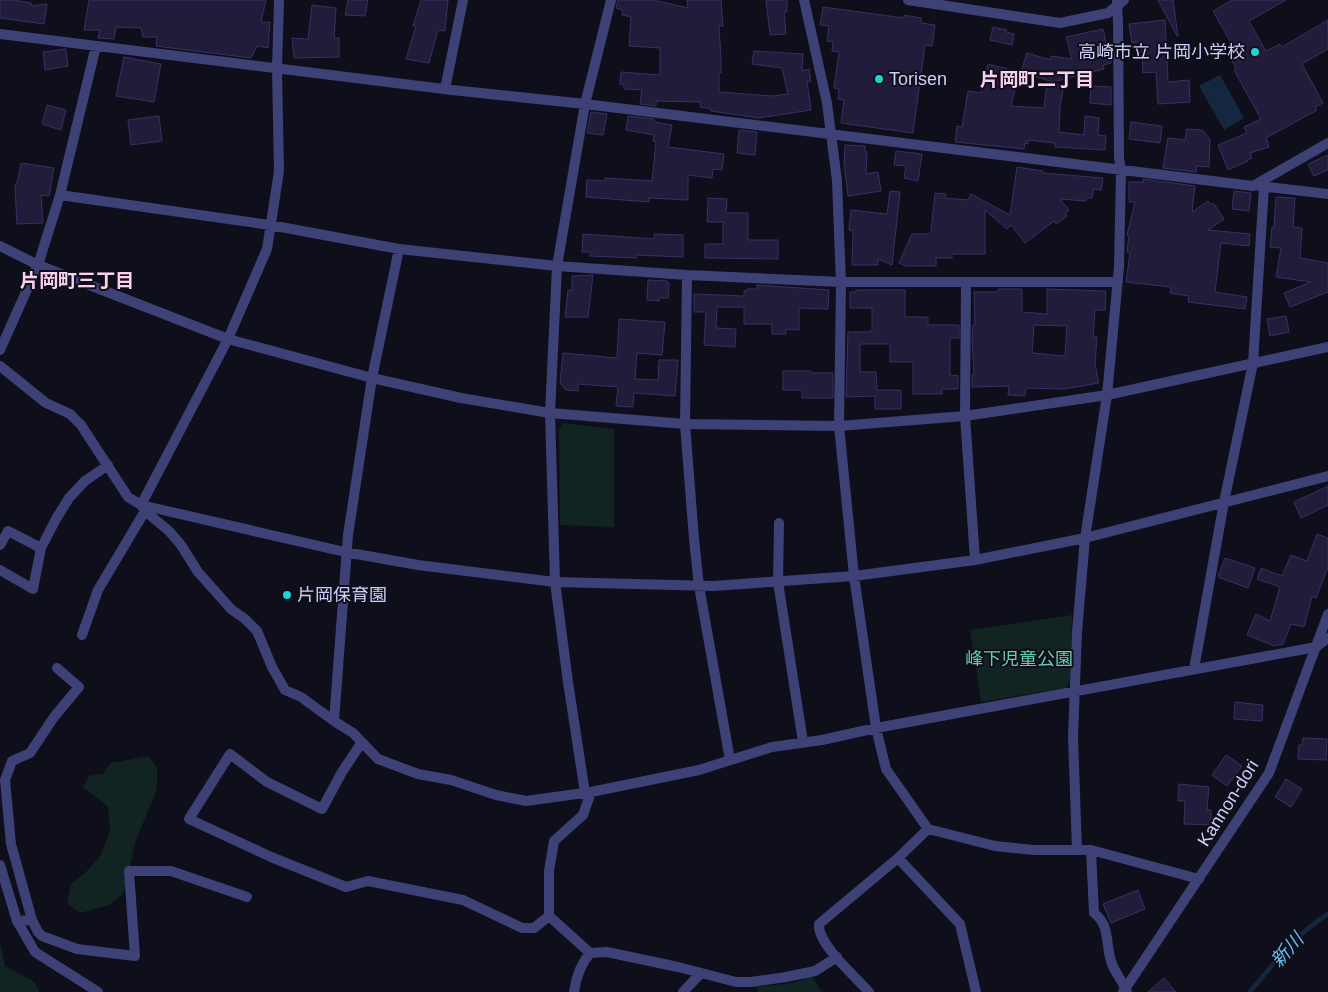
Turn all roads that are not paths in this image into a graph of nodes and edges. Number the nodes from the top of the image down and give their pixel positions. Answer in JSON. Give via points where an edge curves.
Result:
{"nodes":[{"id":1,"x":279,"y":0,"type":"edge"},
{"id":2,"x":463,"y":0,"type":"edge"},
{"id":3,"x":611,"y":0,"type":"edge"},
{"id":4,"x":804,"y":0,"type":"edge"},
{"id":5,"x":908,"y":0,"type":"edge"},
{"id":6,"x":1119,"y":2,"type":"edge"},
{"id":7,"x":947,"y":3,"type":"edge"},
{"id":8,"x":0,"y":34,"type":"edge"},
{"id":9,"x":96,"y":46,"type":"junction"},
{"id":10,"x":277,"y":69,"type":"junction"},
{"id":11,"x":445,"y":89,"type":"junction"},
{"id":12,"x":585,"y":104,"type":"junction"},
{"id":13,"x":830,"y":134,"type":"junction"},
{"id":14,"x":1328,"y":143,"type":"edge"},
{"id":15,"x":1121,"y":170,"type":"junction"},
{"id":16,"x":1259,"y":186,"type":"junction"},
{"id":17,"x":1328,"y":194,"type":"edge"},
{"id":18,"x":60,"y":195,"type":"junction"},
{"id":19,"x":270,"y":225,"type":"junction"},
{"id":20,"x":0,"y":246,"type":"edge"},
{"id":21,"x":399,"y":249,"type":"junction"},
{"id":22,"x":38,"y":265,"type":"junction"},
{"id":23,"x":557,"y":266,"type":"junction"},
{"id":24,"x":687,"y":275,"type":"junction"},
{"id":25,"x":841,"y":282,"type":"junction"},
{"id":26,"x":966,"y":282,"type":"junction"},
{"id":27,"x":1118,"y":282,"type":"junction"},
{"id":28,"x":228,"y":339,"type":"junction"},
{"id":29,"x":1328,"y":347,"type":"edge"},
{"id":30,"x":0,"y":350,"type":"edge"},
{"id":31,"x":1253,"y":363,"type":"junction"},
{"id":32,"x":0,"y":366,"type":"edge"},
{"id":33,"x":372,"y":378,"type":"junction"},
{"id":34,"x":1107,"y":395,"type":"junction"},
{"id":35,"x":550,"y":413,"type":"junction"},
{"id":36,"x":965,"y":416,"type":"junction"},
{"id":37,"x":685,"y":424,"type":"junction"},
{"id":38,"x":839,"y":426,"type":"junction"},
{"id":39,"x":108,"y":465,"type":"junction"},
{"id":40,"x":1328,"y":476,"type":"edge"},
{"id":41,"x":1224,"y":502,"type":"junction"},
{"id":42,"x":143,"y":508,"type":"junction"},
{"id":43,"x":779,"y":523,"type":"dead end"},
{"id":44,"x":1085,"y":538,"type":"junction"},
{"id":45,"x":0,"y":545,"type":"edge"},
{"id":46,"x":41,"y":548,"type":"junction"},
{"id":47,"x":346,"y":552,"type":"junction"},
{"id":48,"x":975,"y":560,"type":"junction"},
{"id":49,"x":0,"y":570,"type":"edge"},
{"id":50,"x":854,"y":576,"type":"junction"},
{"id":51,"x":555,"y":582,"type":"junction"},
{"id":52,"x":778,"y":582,"type":"junction"},
{"id":53,"x":699,"y":586,"type":"junction"},
{"id":54,"x":1328,"y":614,"type":"edge"},
{"id":55,"x":82,"y":635,"type":"dead end"},
{"id":56,"x":1328,"y":638,"type":"edge"},
{"id":57,"x":1316,"y":647,"type":"junction"},
{"id":58,"x":57,"y":668,"type":"dead end"},
{"id":59,"x":1194,"y":669,"type":"junction"},
{"id":60,"x":1074,"y":691,"type":"junction"},
{"id":61,"x":334,"y":721,"type":"junction"},
{"id":62,"x":876,"y":728,"type":"junction"},
{"id":63,"x":362,"y":742,"type":"junction"},
{"id":64,"x":803,"y":742,"type":"junction"},
{"id":65,"x":730,"y":760,"type":"junction"},
{"id":66,"x":588,"y":792,"type":"junction"},
{"id":67,"x":928,"y":829,"type":"junction"},
{"id":68,"x":1077,"y":848,"type":"junction"},
{"id":69,"x":1091,"y":850,"type":"junction"},
{"id":70,"x":898,"y":858,"type":"junction"},
{"id":71,"x":0,"y":865,"type":"edge"},
{"id":72,"x":1199,"y":879,"type":"junction"},
{"id":73,"x":247,"y":897,"type":"dead end"},
{"id":74,"x":549,"y":916,"type":"junction"},
{"id":75,"x":32,"y":920,"type":"junction"},
{"id":76,"x":17,"y":921,"type":"junction"},
{"id":77,"x":590,"y":953,"type":"junction"},
{"id":78,"x":837,"y":957,"type":"junction"},
{"id":79,"x":701,"y":973,"type":"junction"},
{"id":80,"x":746,"y":982,"type":"junction"},
{"id":81,"x":1125,"y":991,"type":"edge"},
{"id":82,"x":98,"y":992,"type":"edge"},
{"id":83,"x":574,"y":992,"type":"edge"},
{"id":84,"x":684,"y":992,"type":"edge"},
{"id":85,"x":751,"y":992,"type":"edge"},
{"id":86,"x":869,"y":992,"type":"edge"},
{"id":87,"x":976,"y":992,"type":"edge"}],
"edges":[{"from":1,"to":10,"type":"street"},
{"from":2,"to":11,"type":"street"},
{"from":3,"to":12,"type":"street"},
{"from":4,"to":13,"type":"street","via":[[827,103]]},
{"from":5,"to":7,"type":"street"},
{"from":6,"to":7,"type":"street","via":[[1108,13],[1060,23]]},
{"from":6,"to":15,"type":"street"},
{"from":8,"to":9,"type":"street"},
{"from":9,"to":10,"type":"street"},
{"from":9,"to":18,"type":"street"},
{"from":10,"to":11,"type":"street"},
{"from":10,"to":19,"type":"street","via":[[279,171]]},
{"from":11,"to":12,"type":"street"},
{"from":12,"to":13,"type":"street"},
{"from":12,"to":23,"type":"street"},
{"from":13,"to":15,"type":"street"},
{"from":13,"to":25,"type":"street","via":[[837,181]]},
{"from":14,"to":16,"type":"street"},
{"from":15,"to":16,"type":"street"},
{"from":15,"to":27,"type":"street"},
{"from":16,"to":17,"type":"street"},
{"from":16,"to":31,"type":"street"},
{"from":18,"to":19,"type":"street"},
{"from":18,"to":22,"type":"street"},
{"from":19,"to":21,"type":"street"},
{"from":19,"to":28,"type":"street","via":[[266,249]]},
{"from":20,"to":22,"type":"street"},
{"from":21,"to":23,"type":"street"},
{"from":21,"to":33,"type":"street"},
{"from":22,"to":28,"type":"street"},
{"from":22,"to":30,"type":"street"},
{"from":23,"to":24,"type":"street"},
{"from":23,"to":35,"type":"street"},
{"from":24,"to":25,"type":"street"},
{"from":24,"to":37,"type":"street"},
{"from":25,"to":26,"type":"street"},
{"from":25,"to":38,"type":"street"},
{"from":26,"to":27,"type":"street"},
{"from":26,"to":36,"type":"street"},
{"from":27,"to":34,"type":"street"},
{"from":28,"to":33,"type":"street"},
{"from":28,"to":42,"type":"street"},
{"from":29,"to":31,"type":"street"},
{"from":31,"to":34,"type":"street"},
{"from":31,"to":41,"type":"street"},
{"from":32,"to":39,"type":"street","via":[[46,403],[76,419]]},
{"from":33,"to":35,"type":"street"},
{"from":33,"to":47,"type":"street"},
{"from":34,"to":36,"type":"street"},
{"from":34,"to":44,"type":"street"},
{"from":35,"to":37,"type":"street"},
{"from":35,"to":51,"type":"street"},
{"from":36,"to":38,"type":"street"},
{"from":36,"to":48,"type":"street"},
{"from":37,"to":38,"type":"street"},
{"from":37,"to":53,"type":"street"},
{"from":38,"to":50,"type":"street"},
{"from":39,"to":42,"type":"street","via":[[128,497]]},
{"from":39,"to":46,"type":"street","via":[[85,480],[69,498]]},
{"from":40,"to":41,"type":"street"},
{"from":41,"to":44,"type":"street"},
{"from":41,"to":59,"type":"street"},
{"from":42,"to":47,"type":"street"},
{"from":42,"to":55,"type":"street","via":[[98,590]]},
{"from":42,"to":61,"type":"street","via":[[181,544],[198,572],[231,609],[257,631],[285,690],[301,697]]},
{"from":43,"to":52,"type":"street"},
{"from":44,"to":48,"type":"street"},
{"from":44,"to":60,"type":"street"},
{"from":45,"to":46,"type":"street","via":[[8,530]]},
{"from":46,"to":49,"type":"street","via":[[33,589]]},
{"from":47,"to":51,"type":"street","via":[[418,565]]},
{"from":47,"to":61,"type":"street"},
{"from":48,"to":50,"type":"street"},
{"from":50,"to":52,"type":"street"},
{"from":50,"to":62,"type":"street"},
{"from":51,"to":53,"type":"street"},
{"from":51,"to":66,"type":"street","via":[[568,682]]},
{"from":52,"to":53,"type":"street"},
{"from":52,"to":64,"type":"street"},
{"from":53,"to":65,"type":"street"},
{"from":54,"to":57,"type":"street","name":"Kannon-dori"},
{"from":56,"to":57,"type":"street"},
{"from":57,"to":59,"type":"street"},
{"from":57,"to":72,"type":"street","name":"Kannon-dori","via":[[1269,773]]},
{"from":58,"to":75,"type":"street","via":[[78,686],[30,754],[12,761],[6,780],[11,844]]},
{"from":59,"to":60,"type":"street"},
{"from":60,"to":62,"type":"street"},
{"from":60,"to":68,"type":"street"},
{"from":61,"to":63,"type":"street"},
{"from":62,"to":64,"type":"street"},
{"from":62,"to":67,"type":"street","via":[[886,769]]},
{"from":63,"to":66,"type":"street","via":[[378,759],[418,774],[452,780],[496,795],[526,801]]},
{"from":63,"to":74,"type":"street","via":[[322,809],[267,782],[230,754],[189,819],[346,887],[368,881],[463,900],[522,928],[534,928]]},
{"from":64,"to":65,"type":"street","via":[[772,747]]},
{"from":65,"to":66,"type":"street","via":[[700,770]]},
{"from":66,"to":74,"type":"street","via":[[583,814],[554,841],[549,871]]},
{"from":67,"to":68,"type":"street","via":[[995,846],[1034,850]]},
{"from":67,"to":70,"type":"street"},
{"from":68,"to":69,"type":"street"},
{"from":69,"to":72,"type":"street"},
{"from":69,"to":81,"type":"street","via":[[1094,913],[1107,934],[1112,964]]},
{"from":70,"to":78,"type":"street","via":[[819,924],[819,933]]},
{"from":70,"to":87,"type":"street","via":[[960,924]]},
{"from":71,"to":76,"type":"street"},
{"from":72,"to":81,"type":"street","name":"Kannon-dori"},
{"from":73,"to":75,"type":"street","via":[[171,871],[129,871],[135,956],[77,949],[42,936]]},
{"from":74,"to":77,"type":"street"},
{"from":75,"to":76,"type":"street"},
{"from":76,"to":82,"type":"street","via":[[35,952]]},
{"from":77,"to":79,"type":"street","via":[[607,952]]},
{"from":77,"to":83,"type":"street","via":[[579,970]]},
{"from":78,"to":80,"type":"street","via":[[815,971]]},
{"from":78,"to":86,"type":"street"},
{"from":79,"to":80,"type":"street"},
{"from":79,"to":84,"type":"street"},
{"from":80,"to":85,"type":"street"}]}
